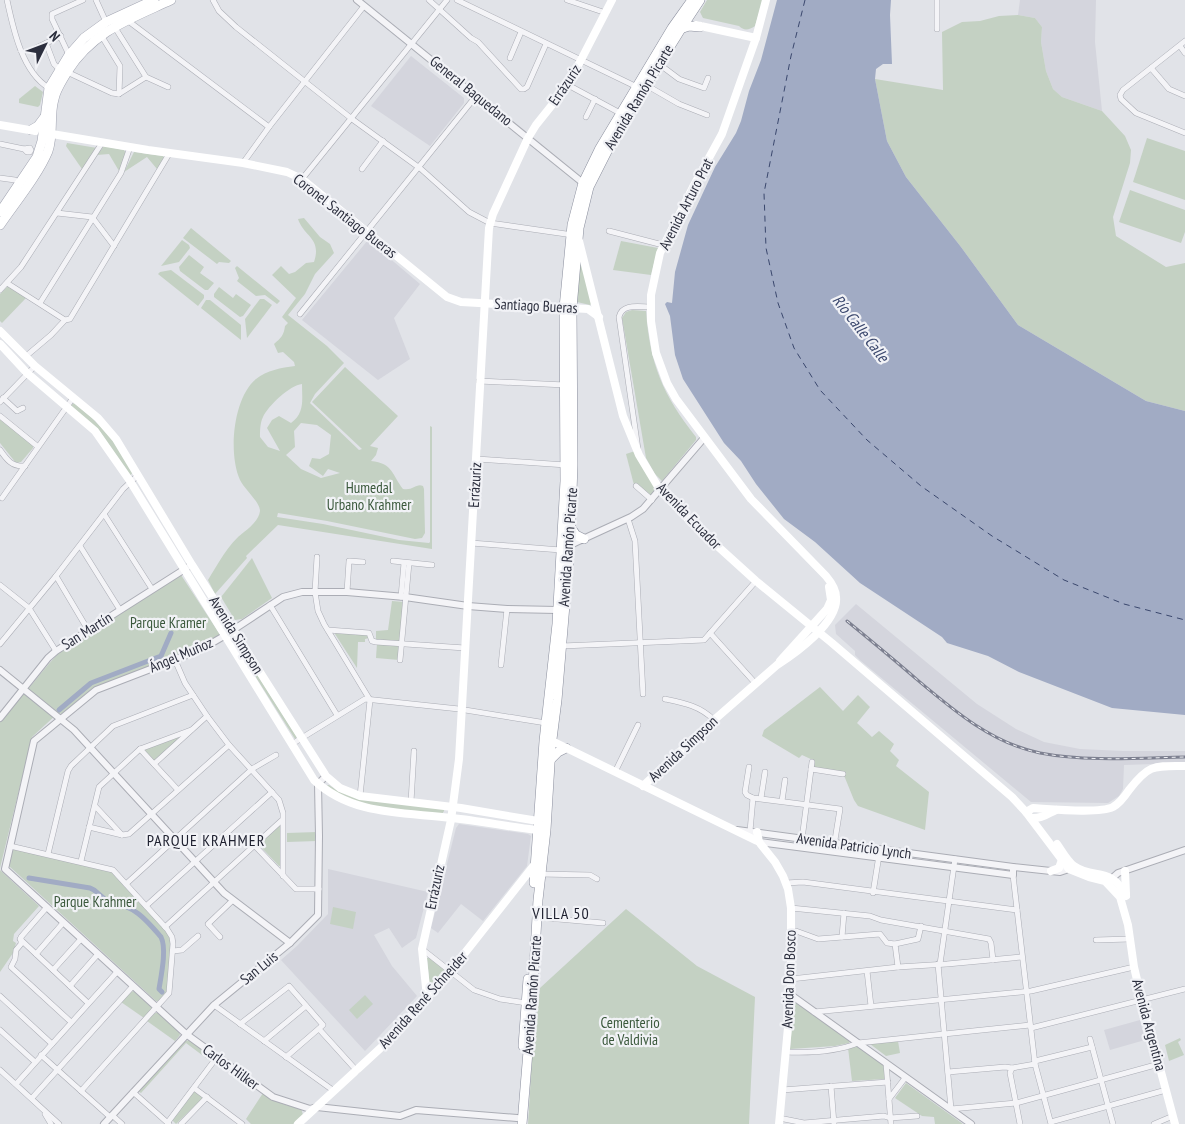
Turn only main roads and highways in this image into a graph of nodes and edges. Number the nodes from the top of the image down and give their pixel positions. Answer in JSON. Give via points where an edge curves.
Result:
{"nodes":[{"id":1,"x":154,"y":0,"type":"edge"},
{"id":2,"x":172,"y":0,"type":"edge"},
{"id":3,"x":612,"y":0,"type":"edge"},
{"id":4,"x":692,"y":0,"type":"edge"},
{"id":5,"x":700,"y":0,"type":"edge"},
{"id":6,"x":766,"y":0,"type":"edge"},
{"id":7,"x":693,"y":10,"type":"junction"},
{"id":8,"x":126,"y":17,"type":"junction"},
{"id":9,"x":110,"y":24,"type":"junction"},
{"id":10,"x":679,"y":27,"type":"junction"},
{"id":11,"x":700,"y":27,"type":"junction"},
{"id":12,"x":756,"y":38,"type":"junction"},
{"id":13,"x":63,"y":70,"type":"junction"},
{"id":14,"x":44,"y":118,"type":"junction"},
{"id":15,"x":0,"y":127,"type":"edge"},
{"id":16,"x":32,"y":130,"type":"junction"},
{"id":17,"x":47,"y":135,"type":"junction"},
{"id":18,"x":1,"y":208,"type":"edge"},
{"id":19,"x":0,"y":225,"type":"edge"},
{"id":20,"x":574,"y":235,"type":"junction"},
{"id":21,"x":595,"y":301,"type":"junction"},
{"id":22,"x":483,"y":303,"type":"junction"},
{"id":23,"x":568,"y":308,"type":"junction"},
{"id":24,"x":588,"y":309,"type":"junction"},
{"id":25,"x":598,"y":317,"type":"junction"},
{"id":26,"x":0,"y":331,"type":"edge"},
{"id":27,"x":0,"y":344,"type":"edge"},
{"id":28,"x":571,"y":528,"type":"junction"},
{"id":29,"x":584,"y":539,"type":"road end"},
{"id":30,"x":564,"y":550,"type":"junction"},
{"id":31,"x":819,"y":569,"type":"junction"},
{"id":32,"x":828,"y":621,"type":"junction"},
{"id":33,"x":811,"y":626,"type":"junction"},
{"id":34,"x":819,"y":632,"type":"junction"},
{"id":35,"x":832,"y":643,"type":"junction"},
{"id":36,"x":777,"y":665,"type":"junction"},
{"id":37,"x":546,"y":723,"type":"junction"},
{"id":38,"x":552,"y":741,"type":"junction"},
{"id":39,"x":566,"y":748,"type":"junction"},
{"id":40,"x":550,"y":760,"type":"junction"},
{"id":41,"x":970,"y":760,"type":"junction"},
{"id":42,"x":1185,"y":766,"type":"edge"},
{"id":43,"x":643,"y":786,"type":"junction"},
{"id":44,"x":453,"y":807,"type":"junction"},
{"id":45,"x":1061,"y":810,"type":"junction"},
{"id":46,"x":1031,"y":814,"type":"junction"},
{"id":47,"x":1045,"y":816,"type":"junction"},
{"id":48,"x":451,"y":818,"type":"junction"},
{"id":49,"x":537,"y":825,"type":"junction"},
{"id":50,"x":1044,"y":828,"type":"junction"},
{"id":51,"x":733,"y":829,"type":"joint"},
{"id":52,"x":753,"y":832,"type":"road end"},
{"id":53,"x":545,"y":837,"type":"junction"},
{"id":54,"x":759,"y":842,"type":"junction"},
{"id":55,"x":1062,"y":860,"type":"junction"},
{"id":56,"x":535,"y":864,"type":"junction"},
{"id":57,"x":1071,"y":867,"type":"junction"},
{"id":58,"x":1051,"y":871,"type":"road end"},
{"id":59,"x":1126,"y":871,"type":"road end"},
{"id":60,"x":1109,"y":880,"type":"junction"},
{"id":61,"x":1126,"y":896,"type":"junction"},
{"id":62,"x":1128,"y":925,"type":"junction"},
{"id":63,"x":427,"y":998,"type":"junction"},
{"id":64,"x":529,"y":1003,"type":"junction"},
{"id":65,"x":1174,"y":1120,"type":"edge"},
{"id":66,"x":779,"y":1121,"type":"edge"},
{"id":67,"x":519,"y":1122,"type":"edge"},
{"id":68,"x":298,"y":1124,"type":"edge"}],
"edges":[{"from":1,"to":8,"type":"main road"},
{"from":2,"to":8,"type":"main road"},
{"from":3,"to":22,"type":"main road","name":"Errázuriz","via":[[568,85],[528,138],[490,223]]},
{"from":4,"to":10,"type":"main road","name":"Avenida Ramón Picarte"},
{"from":5,"to":7,"type":"main road","name":"Avenida Ramón Picarte"},
{"from":6,"to":12,"type":"main road","name":"Avenida Arturo Prat"},
{"from":7,"to":10,"type":"main road","name":"Avenida Ramón Picarte"},
{"from":7,"to":11,"type":"main road","via":[[694,19]]},
{"from":8,"to":9,"type":"main road"},
{"from":9,"to":13,"type":"main road"},
{"from":9,"to":13,"type":"main road","via":[[84,38],[69,55]]},
{"from":10,"to":11,"type":"main road"},
{"from":10,"to":20,"type":"main road","name":"Avenida Ramón Picarte","via":[[624,118],[593,178]]},
{"from":10,"to":20,"type":"main road","name":"Avenida Ramón Picarte","via":[[620,112],[600,148],[583,183]]},
{"from":11,"to":12,"type":"main road"},
{"from":12,"to":31,"type":"main road","name":"Avenida Arturo Prat","via":[[722,134],[663,245],[651,307],[653,337],[661,369],[676,399],[760,510]]},
{"from":13,"to":14,"type":"main road","via":[[49,88]]},
{"from":13,"to":17,"type":"main road"},
{"from":14,"to":16,"type":"main road"},
{"from":14,"to":17,"type":"main road"},
{"from":15,"to":16,"type":"main road","name":"Coronel Santiago Bueras"},
{"from":15,"to":17,"type":"main road","name":"Coronel Santiago Bueras"},
{"from":16,"to":17,"type":"main road","name":"Coronel Santiago Bueras"},
{"from":17,"to":18,"type":"main road","via":[[34,162]]},
{"from":17,"to":19,"type":"main road","via":[[48,151],[42,163]]},
{"from":17,"to":22,"type":"main road","name":"Coronel Santiago Bueras","via":[[287,172],[302,179],[447,297],[461,302]]},
{"from":20,"to":21,"type":"main road","name":"Avenida Ecuador"},
{"from":20,"to":23,"type":"main road","name":"Avenida Ramón Picarte"},
{"from":21,"to":24,"type":"main road","name":"Santiago Bueras"},
{"from":21,"to":25,"type":"main road","name":"Avenida Ecuador"},
{"from":22,"to":23,"type":"main road","name":"Santiago Bueras"},
{"from":22,"to":44,"type":"main road","name":"Errázuriz","via":[[462,710]]},
{"from":23,"to":24,"type":"main road","name":"Santiago Bueras"},
{"from":23,"to":28,"type":"main road","name":"Avenida Ramón Picarte","via":[[573,465]]},
{"from":23,"to":30,"type":"main road","name":"Avenida Ramón Picarte"},
{"from":24,"to":25,"type":"main road","name":"Santiago Bueras"},
{"from":25,"to":33,"type":"main road","name":"Avenida Ecuador","via":[[623,416],[638,455],[660,490],[756,581]]},
{"from":26,"to":44,"type":"main road","name":"Avenida Simpson","via":[[35,366],[98,418],[119,444],[326,776],[340,788],[360,796]]},
{"from":27,"to":48,"type":"main road","name":"Avenida Simpson","via":[[27,374],[100,436],[318,784],[338,798],[365,808]]},
{"from":28,"to":29,"type":"main road"},
{"from":28,"to":30,"type":"main road","name":"Avenida Ramón Picarte"},
{"from":30,"to":37,"type":"main road","name":"Avenida Ramón Picarte"},
{"from":30,"to":38,"type":"main road","name":"Avenida Ramón Picarte","via":[[562,646]]},
{"from":31,"to":32,"type":"main road","name":"Avenida Arturo Prat","via":[[831,582],[836,595]]},
{"from":31,"to":33,"type":"main road","name":"Avenida Arturo Prat","via":[[831,600]]},
{"from":32,"to":34,"type":"main road","name":"Avenida Arturo Prat"},
{"from":32,"to":35,"type":"main road","via":[[826,629]]},
{"from":33,"to":34,"type":"main road","name":"Avenida Ecuador"},
{"from":33,"to":36,"type":"main road","name":"Avenida Simpson"},
{"from":34,"to":35,"type":"main road","name":"Avenida Ecuador"},
{"from":34,"to":36,"type":"main road","name":"Avenida Simpson"},
{"from":35,"to":41,"type":"main road"},
{"from":36,"to":43,"type":"main road","name":"Avenida Simpson"},
{"from":37,"to":38,"type":"main road"},
{"from":37,"to":49,"type":"main road","name":"Avenida Ramón Picarte"},
{"from":38,"to":39,"type":"main road","name":"Avenida Simpson"},
{"from":38,"to":40,"type":"main road","name":"Avenida Ramón Picarte"},
{"from":39,"to":40,"type":"main road"},
{"from":39,"to":43,"type":"main road","name":"Avenida Simpson"},
{"from":40,"to":53,"type":"main road","name":"Avenida Ramón Picarte"},
{"from":41,"to":46,"type":"main road"},
{"from":41,"to":46,"type":"main road","via":[[1009,789]]},
{"from":42,"to":45,"type":"main road","via":[[1148,769],[1120,802],[1108,809]]},
{"from":43,"to":51,"type":"main road","name":"Avenida Patricio Lynch"},
{"from":44,"to":48,"type":"main road","name":"Errázuriz"},
{"from":44,"to":49,"type":"main road","name":"Avenida Simpson"},
{"from":45,"to":46,"type":"main road"},
{"from":45,"to":47,"type":"main road"},
{"from":46,"to":47,"type":"main road"},
{"from":46,"to":50,"type":"main road"},
{"from":46,"to":55,"type":"main road"},
{"from":47,"to":50,"type":"main road"},
{"from":48,"to":49,"type":"main road","name":"Avenida Simpson"},
{"from":48,"to":63,"type":"main road","name":"Errázuriz","via":[[422,949]]},
{"from":49,"to":53,"type":"main road","via":[[543,826]]},
{"from":49,"to":56,"type":"main road","name":"Avenida Ramón Picarte"},
{"from":50,"to":57,"type":"main road"},
{"from":51,"to":54,"type":"main road","name":"Avenida Don Bosco"},
{"from":52,"to":54,"type":"main road","name":"Avenida Don Bosco"},
{"from":53,"to":64,"type":"main road","name":"Avenida Ramón Picarte"},
{"from":54,"to":66,"type":"main road","name":"Avenida Don Bosco","via":[[786,883],[791,908],[791,979]]},
{"from":55,"to":57,"type":"main road"},
{"from":55,"to":58,"type":"main road","via":[[1059,868]]},
{"from":56,"to":63,"type":"main road","name":"Avenida René Schneider"},
{"from":56,"to":64,"type":"main road","name":"Avenida Ramón Picarte"},
{"from":57,"to":60,"type":"main road","via":[[1078,874]]},
{"from":59,"to":61,"type":"main road","name":"Avenida Argentina"},
{"from":60,"to":61,"type":"main road","via":[[1121,887]]},
{"from":60,"to":62,"type":"main road","name":"Avenida Argentina","via":[[1120,897]]},
{"from":61,"to":62,"type":"main road","name":"Avenida Argentina"},
{"from":62,"to":65,"type":"main road","name":"Avenida Argentina","via":[[1142,1001]]},
{"from":63,"to":68,"type":"main road","name":"Avenida René Schneider","via":[[386,1043]]},
{"from":64,"to":67,"type":"main road","name":"Avenida Ramón Picarte"}]}
